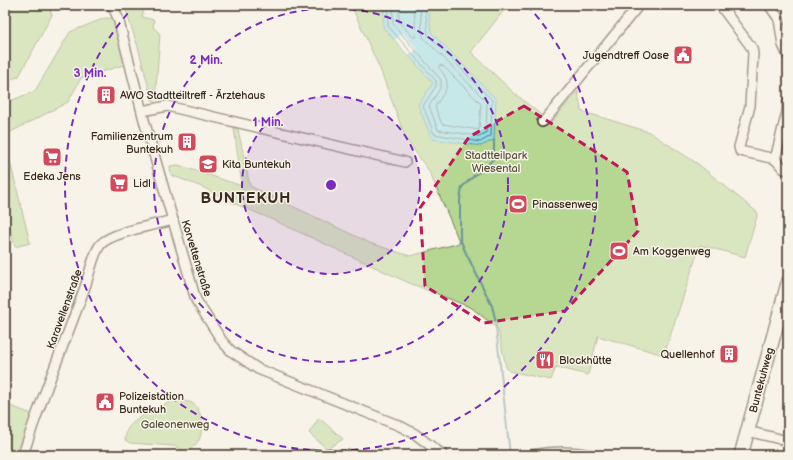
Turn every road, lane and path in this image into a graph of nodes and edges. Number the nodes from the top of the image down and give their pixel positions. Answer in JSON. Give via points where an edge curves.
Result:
{"nodes":[{"id":1,"x":112,"y":5,"type":"edge"},
{"id":2,"x":639,"y":5,"type":"edge"},
{"id":3,"x":720,"y":5,"type":"edge"},
{"id":4,"x":769,"y":5,"type":"edge"},
{"id":5,"x":788,"y":56,"type":"edge"},
{"id":6,"x":788,"y":102,"type":"edge"},
{"id":7,"x":142,"y":111,"type":"junction"},
{"id":8,"x":542,"y":122,"type":"dead end"},
{"id":9,"x":775,"y":159,"type":"junction"},
{"id":10,"x":405,"y":162,"type":"dead end"},
{"id":11,"x":788,"y":170,"type":"edge"},
{"id":12,"x":173,"y":220,"type":"junction"},
{"id":13,"x":788,"y":282,"type":"edge"},
{"id":14,"x":785,"y":305,"type":"edge"},
{"id":15,"x":747,"y":431,"type":"junction"},
{"id":16,"x":788,"y":441,"type":"edge"},
{"id":17,"x":23,"y":455,"type":"edge"},
{"id":18,"x":443,"y":455,"type":"edge"},
{"id":19,"x":532,"y":455,"type":"edge"},
{"id":20,"x":593,"y":455,"type":"edge"},
{"id":21,"x":741,"y":455,"type":"edge"}],
"edges":[{"from":1,"to":7,"type":"street","name":"Korvettenstraße","via":[[118,18]]},
{"from":2,"to":8,"type":"street"},
{"from":3,"to":9,"type":"street","via":[[752,48],[753,54],[750,106],[739,147],[740,152]]},
{"from":4,"to":5,"type":"street","via":[[779,19],[783,45]]},
{"from":6,"to":9,"type":"street"},
{"from":7,"to":10,"type":"street","via":[[167,106]]},
{"from":7,"to":12,"type":"street","name":"Korvettenstraße"},
{"from":9,"to":11,"type":"street"},
{"from":12,"to":17,"type":"street","name":"Karavellenstraße","via":[[114,236],[101,244]]},
{"from":12,"to":18,"type":"street","name":"Korvettenstraße","via":[[196,300],[222,341],[231,350],[258,369],[405,429]]},
{"from":13,"to":14,"type":"main road","name":"Buntekuhweg"},
{"from":14,"to":15,"type":"main road","name":"Buntekuhweg"},
{"from":15,"to":16,"type":"street"},
{"from":15,"to":21,"type":"main road","name":"Buntekuhweg"},
{"from":19,"to":20,"type":"street"}]}
